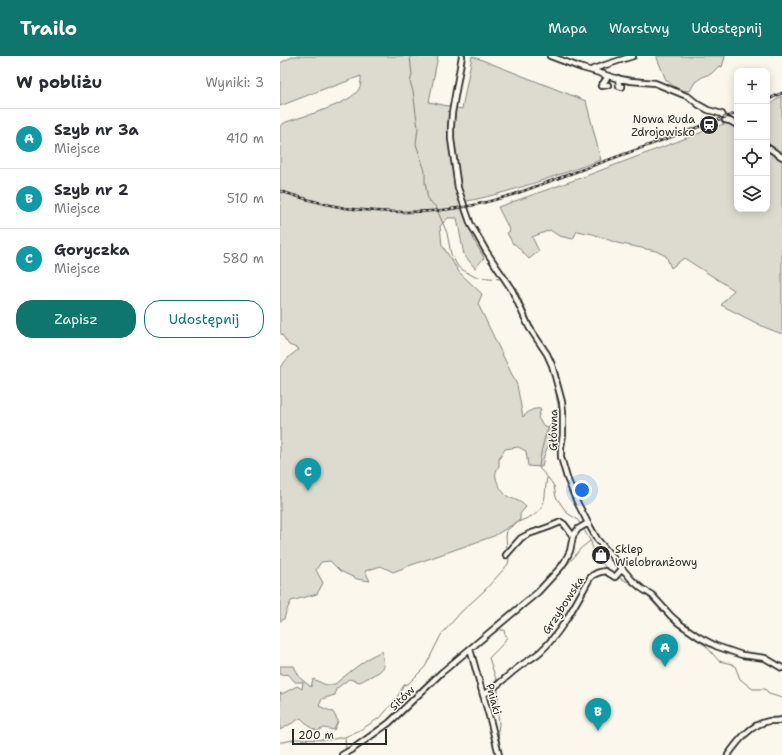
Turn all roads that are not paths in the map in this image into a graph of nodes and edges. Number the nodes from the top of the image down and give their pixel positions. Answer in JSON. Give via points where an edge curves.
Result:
{"nodes":[{"id":1,"x":462,"y":56,"type":"edge"},
{"id":2,"x":550,"y":56,"type":"edge"},
{"id":3,"x":633,"y":56,"type":"edge"},
{"id":4,"x":593,"y":71,"type":"junction"},
{"id":5,"x":604,"y":74,"type":"junction"},
{"id":6,"x":618,"y":78,"type":"junction"},
{"id":7,"x":608,"y":85,"type":"dead end"},
{"id":8,"x":622,"y":87,"type":"dead end"},
{"id":9,"x":734,"y":123,"type":"edge"},
{"id":10,"x":770,"y":149,"type":"edge"},
{"id":11,"x":782,"y":157,"type":"edge"},
{"id":12,"x":584,"y":525,"type":"junction"},
{"id":13,"x":573,"y":536,"type":"junction"},
{"id":14,"x":508,"y":554,"type":"dead end"},
{"id":15,"x":622,"y":569,"type":"junction"},
{"id":16,"x":470,"y":649,"type":"junction"},
{"id":17,"x":782,"y":668,"type":"edge"},
{"id":18,"x":483,"y":695,"type":"junction"},
{"id":19,"x":782,"y":720,"type":"edge"},
{"id":20,"x":342,"y":755,"type":"edge"},
{"id":21,"x":498,"y":755,"type":"edge"},
{"id":22,"x":728,"y":755,"type":"edge"}],
"edges":[{"from":1,"to":12,"type":"street","name":"Główna","via":[[452,113],[451,139],[458,188],[471,225],[507,281],[529,327],[550,360],[562,402],[561,457]]},
{"from":2,"to":4,"type":"street"},
{"from":3,"to":4,"type":"street"},
{"from":4,"to":5,"type":"street"},
{"from":5,"to":6,"type":"street"},
{"from":5,"to":7,"type":"street","via":[[606,78],[601,86]]},
{"from":6,"to":8,"type":"street","via":[[619,86]]},
{"from":6,"to":9,"type":"street","via":[[655,83],[689,97]]},
{"from":10,"to":11,"type":"street"},
{"from":12,"to":13,"type":"street","name":"Grzybowska"},
{"from":12,"to":15,"type":"street","name":"Główna"},
{"from":13,"to":14,"type":"street","via":[[561,522],[521,538]]},
{"from":13,"to":16,"type":"street","name":"Grzybowska","via":[[570,551],[561,567],[538,592]]},
{"from":15,"to":17,"type":"street","name":"Główna","via":[[675,620],[699,638],[742,655],[765,658]]},
{"from":15,"to":18,"type":"street","name":"Grzybowska","via":[[616,576],[605,571],[593,575],[570,614],[547,645]]},
{"from":16,"to":18,"type":"street","name":"Pniaki"},
{"from":16,"to":20,"type":"street","name":"Sitów","via":[[441,673],[389,724]]},
{"from":18,"to":21,"type":"street","name":"Pniaki"},
{"from":19,"to":22,"type":"street","via":[[768,721],[754,727],[739,740]]}]}
